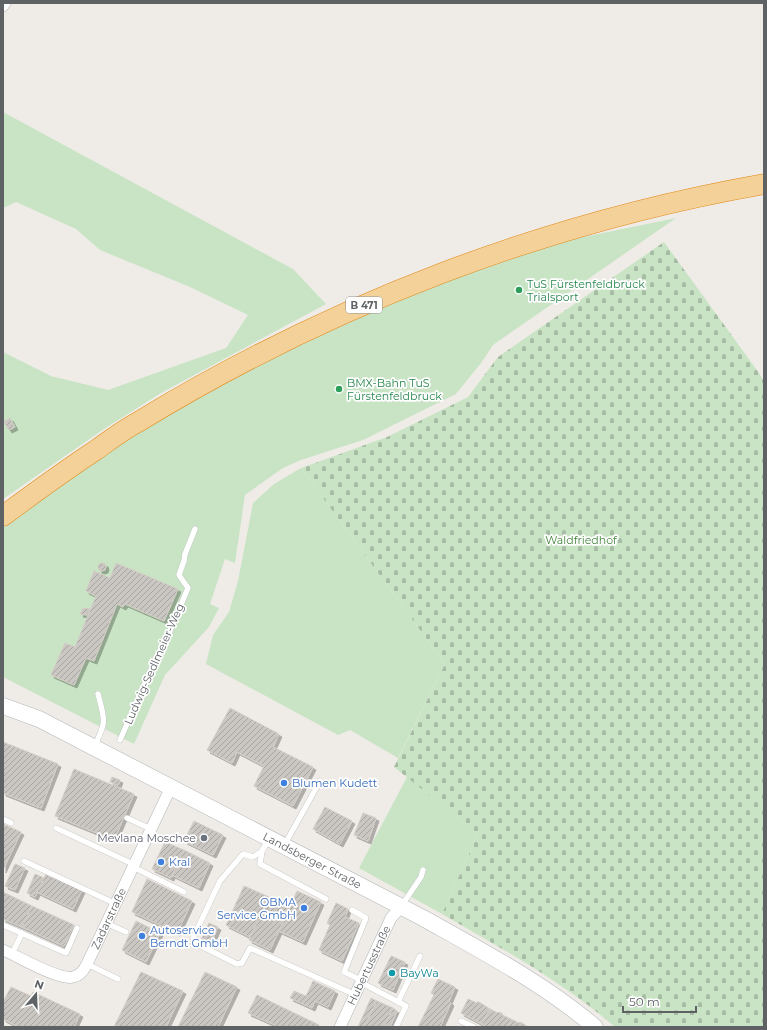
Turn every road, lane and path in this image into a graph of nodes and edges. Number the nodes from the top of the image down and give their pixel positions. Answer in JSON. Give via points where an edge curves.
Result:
{"nodes":[{"id":1,"x":5,"y":3,"type":"edge"},
{"id":2,"x":3,"y":6,"type":"edge"},
{"id":3,"x":764,"y":184,"type":"edge"},
{"id":4,"x":3,"y":516,"type":"edge"},
{"id":5,"x":195,"y":529,"type":"dead end"},
{"id":6,"x":98,"y":694,"type":"dead end"},
{"id":7,"x":3,"y":706,"type":"edge"},
{"id":8,"x":19,"y":713,"type":"junction"},
{"id":9,"x":3,"y":717,"type":"edge"},
{"id":10,"x":120,"y":740,"type":"dead end"},
{"id":11,"x":94,"y":747,"type":"junction"},
{"id":12,"x":320,"y":781,"type":"dead end"},
{"id":13,"x":171,"y":787,"type":"junction"},
{"id":14,"x":127,"y":818,"type":"dead end"},
{"id":15,"x":3,"y":819,"type":"edge"},
{"id":16,"x":10,"y":823,"type":"dead end"},
{"id":17,"x":56,"y":828,"type":"dead end"},
{"id":18,"x":151,"y":829,"type":"junction"},
{"id":19,"x":266,"y":845,"type":"junction"},
{"id":20,"x":284,"y":846,"type":"junction"},
{"id":21,"x":24,"y":860,"type":"dead end"},
{"id":22,"x":134,"y":866,"type":"junction"},
{"id":23,"x":423,"y":870,"type":"dead end"},
{"id":24,"x":184,"y":892,"type":"dead end"},
{"id":25,"x":326,"y":898,"type":"dead end"},
{"id":26,"x":116,"y":904,"type":"junction"},
{"id":27,"x":401,"y":907,"type":"junction"},
{"id":28,"x":352,"y":910,"type":"dead end"},
{"id":29,"x":106,"y":923,"type":"junction"},
{"id":30,"x":3,"y":924,"type":"edge"},
{"id":31,"x":77,"y":928,"type":"dead end"},
{"id":32,"x":126,"y":932,"type":"dead end"},
{"id":33,"x":22,"y":933,"type":"junction"},
{"id":34,"x":7,"y":953,"type":"edge"},
{"id":35,"x":420,"y":956,"type":"dead end"},
{"id":36,"x":87,"y":964,"type":"junction"},
{"id":37,"x":118,"y":979,"type":"dead end"},
{"id":38,"x":362,"y":982,"type":"junction"},
{"id":39,"x":356,"y":995,"type":"junction"},
{"id":40,"x":398,"y":1002,"type":"junction"},
{"id":41,"x":461,"y":1020,"type":"dead end"},
{"id":42,"x":340,"y":1027,"type":"edge"},
{"id":43,"x":396,"y":1027,"type":"edge"},
{"id":44,"x":474,"y":1027,"type":"edge"},
{"id":45,"x":595,"y":1027,"type":"edge"}],
"edges":[{"from":1,"to":2,"type":"street"},
{"from":3,"to":4,"type":"highway","number":"B 471","via":[[640,210],[559,233],[488,255],[392,292],[219,375],[136,422]]},
{"from":5,"to":10,"type":"lane","name":"Ludwig-Sedlmeier-Weg","via":[[179,576],[188,588]]},
{"from":6,"to":11,"type":"lane","via":[[104,725]]},
{"from":7,"to":8,"type":"street","name":"Landsberger Straße"},
{"from":8,"to":9,"type":"street"},
{"from":8,"to":11,"type":"street","name":"Landsberger Straße","via":[[39,719]]},
{"from":11,"to":13,"type":"street","name":"Landsberger Straße"},
{"from":12,"to":20,"type":"lane"},
{"from":13,"to":18,"type":"street","name":"Zadarstraße"},
{"from":13,"to":19,"type":"street","name":"Landsberger Straße"},
{"from":14,"to":18,"type":"lane"},
{"from":15,"to":16,"type":"lane"},
{"from":17,"to":22,"type":"lane"},
{"from":18,"to":22,"type":"street","name":"Zadarstraße"},
{"from":19,"to":20,"type":"street","name":"Landsberger Straße"},
{"from":19,"to":25,"type":"lane","via":[[260,864]]},
{"from":19,"to":39,"type":"lane","via":[[253,857],[243,854],[220,881],[193,938],[195,943],[237,964],[242,963],[250,948]]},
{"from":20,"to":27,"type":"street","name":"Landsberger Straße"},
{"from":21,"to":26,"type":"lane"},
{"from":22,"to":24,"type":"lane"},
{"from":22,"to":26,"type":"street","name":"Zadarstraße"},
{"from":23,"to":27,"type":"lane"},
{"from":26,"to":29,"type":"street","name":"Zadarstraße"},
{"from":27,"to":38,"type":"street","name":"Hubertusstraße","via":[[391,918]]},
{"from":27,"to":45,"type":"street","name":"Landsberger Straße","via":[[535,983]]},
{"from":28,"to":38,"type":"lane","via":[[366,918],[344,972]]},
{"from":29,"to":32,"type":"lane"},
{"from":29,"to":36,"type":"street","name":"Zadarstraße"},
{"from":30,"to":33,"type":"lane"},
{"from":31,"to":33,"type":"lane","via":[[66,953]]},
{"from":33,"to":34,"type":"lane"},
{"from":34,"to":36,"type":"street","name":"Zadarstraße","via":[[66,978],[77,976]]},
{"from":35,"to":40,"type":"lane"},
{"from":36,"to":37,"type":"lane"},
{"from":38,"to":39,"type":"street","name":"Hubertusstraße"},
{"from":38,"to":40,"type":"lane"},
{"from":39,"to":42,"type":"street","name":"Hubertusstraße"},
{"from":40,"to":43,"type":"lane","via":[[406,1006]]},
{"from":41,"to":44,"type":"lane"}]}
